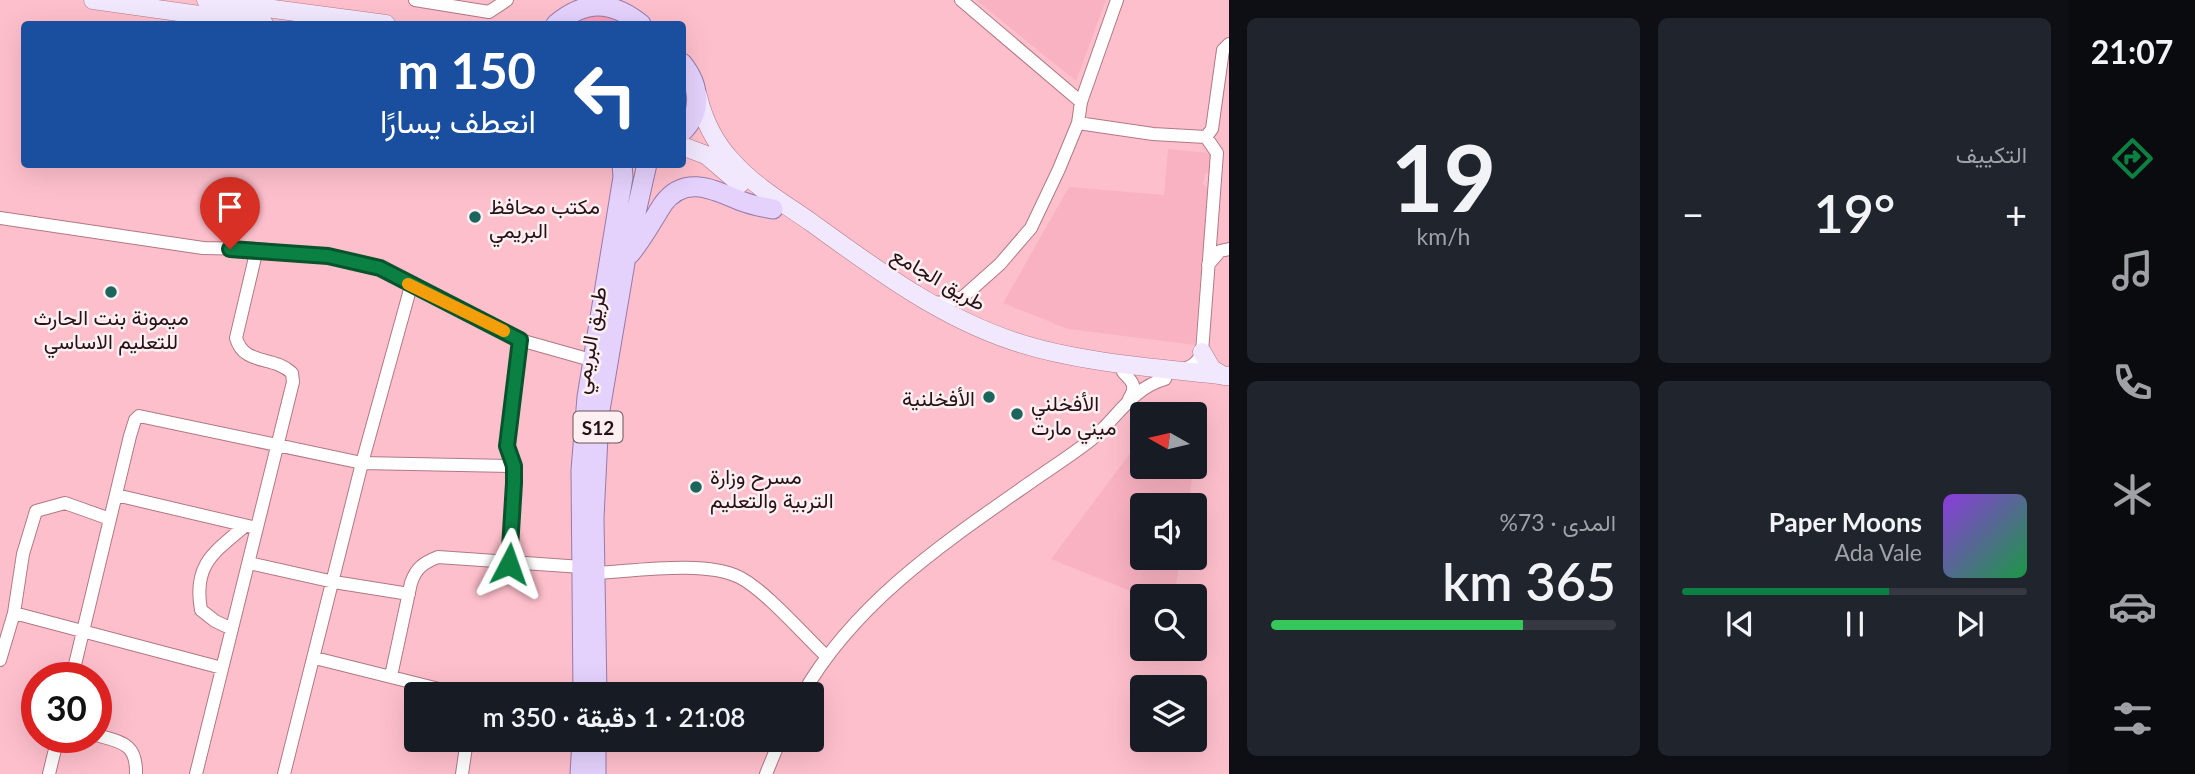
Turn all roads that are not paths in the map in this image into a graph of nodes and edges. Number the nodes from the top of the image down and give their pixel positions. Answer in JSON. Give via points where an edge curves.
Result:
{"nodes":[{"id":1,"x":93,"y":0,"type":"edge"},
{"id":2,"x":206,"y":0,"type":"edge"},
{"id":3,"x":415,"y":0,"type":"edge"},
{"id":4,"x":507,"y":0,"type":"edge"},
{"id":5,"x":632,"y":0,"type":"edge"},
{"id":6,"x":961,"y":0,"type":"edge"},
{"id":7,"x":1117,"y":0,"type":"edge"},
{"id":8,"x":587,"y":2,"type":"edge"},
{"id":9,"x":243,"y":21,"type":"edge"},
{"id":10,"x":364,"y":21,"type":"edge"},
{"id":11,"x":559,"y":21,"type":"edge"},
{"id":12,"x":638,"y":21,"type":"edge"},
{"id":13,"x":641,"y":21,"type":"edge"},
{"id":14,"x":1229,"y":44,"type":"edge"},
{"id":15,"x":686,"y":68,"type":"edge"},
{"id":16,"x":698,"y":96,"type":"junction"},
{"id":17,"x":1081,"y":102,"type":"junction"},
{"id":18,"x":1078,"y":123,"type":"junction"},
{"id":19,"x":686,"y":127,"type":"edge"},
{"id":20,"x":1206,"y":137,"type":"junction"},
{"id":21,"x":686,"y":148,"type":"edge"},
{"id":22,"x":622,"y":168,"type":"edge"},
{"id":23,"x":646,"y":168,"type":"edge"},
{"id":24,"x":773,"y":209,"type":"junction"},
{"id":25,"x":0,"y":218,"type":"edge"},
{"id":26,"x":257,"y":249,"type":"junction"},
{"id":27,"x":1229,"y":249,"type":"edge"},
{"id":28,"x":626,"y":257,"type":"junction"},
{"id":29,"x":1208,"y":265,"type":"junction"},
{"id":30,"x":411,"y":286,"type":"junction"},
{"id":31,"x":963,"y":297,"type":"junction"},
{"id":32,"x":931,"y":303,"type":"junction"},
{"id":33,"x":968,"y":324,"type":"junction"},
{"id":34,"x":520,"y":340,"type":"junction"},
{"id":35,"x":1202,"y":352,"type":"junction"},
{"id":36,"x":591,"y":360,"type":"junction"},
{"id":37,"x":1182,"y":370,"type":"junction"},
{"id":38,"x":1123,"y":372,"type":"junction"},
{"id":39,"x":1165,"y":379,"type":"junction"},
{"id":40,"x":1227,"y":380,"type":"edge"},
{"id":41,"x":1127,"y":402,"type":"junction"},
{"id":42,"x":277,"y":446,"type":"junction"},
{"id":43,"x":362,"y":463,"type":"junction"},
{"id":44,"x":514,"y":466,"type":"junction"},
{"id":45,"x":116,"y":495,"type":"junction"},
{"id":46,"x":110,"y":519,"type":"junction"},
{"id":47,"x":251,"y":527,"type":"junction"},
{"id":48,"x":249,"y":563,"type":"junction"},
{"id":49,"x":509,"y":564,"type":"junction"},
{"id":50,"x":589,"y":570,"type":"junction"},
{"id":51,"x":334,"y":582,"type":"junction"},
{"id":52,"x":410,"y":594,"type":"junction"},
{"id":53,"x":14,"y":613,"type":"junction"},
{"id":54,"x":232,"y":629,"type":"junction"},
{"id":55,"x":83,"y":630,"type":"junction"},
{"id":56,"x":827,"y":656,"type":"junction"},
{"id":57,"x":315,"y":657,"type":"junction"},
{"id":58,"x":0,"y":660,"type":"edge"},
{"id":59,"x":76,"y":662,"type":"edge"},
{"id":60,"x":222,"y":668,"type":"junction"},
{"id":61,"x":391,"y":676,"type":"junction"},
{"id":62,"x":414,"y":682,"type":"edge"},
{"id":63,"x":584,"y":682,"type":"edge"},
{"id":64,"x":596,"y":682,"type":"edge"},
{"id":65,"x":810,"y":682,"type":"edge"},
{"id":66,"x":112,"y":740,"type":"edge"},
{"id":67,"x":465,"y":752,"type":"edge"},
{"id":68,"x":581,"y":752,"type":"edge"},
{"id":69,"x":596,"y":752,"type":"edge"},
{"id":70,"x":775,"y":752,"type":"edge"},
{"id":71,"x":54,"y":753,"type":"edge"},
{"id":72,"x":49,"y":774,"type":"edge"},
{"id":73,"x":136,"y":774,"type":"edge"},
{"id":74,"x":197,"y":774,"type":"edge"},
{"id":75,"x":284,"y":774,"type":"edge"},
{"id":76,"x":462,"y":774,"type":"edge"},
{"id":77,"x":580,"y":774,"type":"edge"},
{"id":78,"x":596,"y":774,"type":"edge"},
{"id":79,"x":766,"y":774,"type":"edge"}],
"edges":[{"from":1,"to":9,"type":"main road"},
{"from":2,"to":10,"type":"main road"},
{"from":3,"to":4,"type":"street","via":[[489,12]]},
{"from":5,"to":13,"type":"main road"},
{"from":6,"to":17,"type":"street"},
{"from":7,"to":17,"type":"street"},
{"from":8,"to":11,"type":"main road"},
{"from":8,"to":12,"type":"main road","via":[[612,6]]},
{"from":14,"to":20,"type":"street","via":[[1223,50],[1212,129]]},
{"from":15,"to":16,"type":"main road"},
{"from":16,"to":19,"type":"main road","via":[[696,114]]},
{"from":16,"to":32,"type":"main road","name":"طريق الجامع","via":[[707,125],[733,162],[758,185],[888,278]]},
{"from":17,"to":18,"type":"street"},
{"from":18,"to":20,"type":"street"},
{"from":18,"to":31,"type":"street","via":[[1031,228]]},
{"from":20,"to":29,"type":"street","via":[[1217,153]]},
{"from":21,"to":24,"type":"main road","name":"طريق الجامع","via":[[706,155]]},
{"from":22,"to":36,"type":"main road","name":"طريق البريمي","number":"S12"},
{"from":23,"to":28,"type":"main road","name":"طريق البريمي","number":"S12"},
{"from":24,"to":28,"type":"main road","via":[[708,187],[690,186],[664,204]]},
{"from":24,"to":38,"type":"main road","name":"طريق الجامع","via":[[892,294],[955,331],[1032,358]]},
{"from":25,"to":26,"type":"street","via":[[203,248]]},
{"from":26,"to":30,"type":"street","via":[[328,256],[380,268]]},
{"from":26,"to":42,"type":"street","via":[[236,338],[245,355],[284,365],[292,373]]},
{"from":27,"to":29,"type":"street","via":[[1220,251]]},
{"from":28,"to":50,"type":"main road","name":"طريق البريمي","number":"S12","via":[[599,416]]},
{"from":29,"to":35,"type":"street"},
{"from":30,"to":34,"type":"street"},
{"from":30,"to":43,"type":"street"},
{"from":31,"to":32,"type":"street"},
{"from":31,"to":33,"type":"street","via":[[961,308]]},
{"from":32,"to":33,"type":"main road","name":"طريق الجامع"},
{"from":33,"to":37,"type":"main road","name":"طريق الجامع","via":[[1015,342],[1070,355]]},
{"from":34,"to":36,"type":"street"},
{"from":34,"to":44,"type":"street","via":[[507,446]]},
{"from":35,"to":37,"type":"street","via":[[1199,360]]},
{"from":35,"to":40,"type":"main road","via":[[1212,369]]},
{"from":36,"to":50,"type":"main road","name":"طريق البريمي","number":"S12","via":[[582,470]]},
{"from":37,"to":40,"type":"main road","name":"طريق الجامع"},
{"from":38,"to":39,"type":"main road","name":"طريق الجامع"},
{"from":38,"to":41,"type":"street","via":[[1135,390]]},
{"from":39,"to":40,"type":"main road","name":"طريق الجامع"},
{"from":39,"to":41,"type":"street","via":[[1151,383]]},
{"from":41,"to":56,"type":"street","via":[[1093,438],[919,562],[865,612]]},
{"from":42,"to":43,"type":"street"},
{"from":42,"to":45,"type":"street","via":[[139,416]]},
{"from":42,"to":47,"type":"street"},
{"from":43,"to":44,"type":"street"},
{"from":43,"to":51,"type":"street"},
{"from":44,"to":49,"type":"street"},
{"from":45,"to":46,"type":"street"},
{"from":45,"to":47,"type":"street"},
{"from":46,"to":53,"type":"street","via":[[65,503],[36,510],[23,554]]},
{"from":46,"to":55,"type":"street"},
{"from":47,"to":48,"type":"street"},
{"from":47,"to":54,"type":"street","via":[[208,560],[199,578],[201,610]]},
{"from":48,"to":51,"type":"street"},
{"from":48,"to":54,"type":"street"},
{"from":49,"to":50,"type":"street"},
{"from":49,"to":52,"type":"street","via":[[438,557],[415,570]]},
{"from":50,"to":56,"type":"street","via":[[697,568],[726,572],[751,585]]},
{"from":50,"to":63,"type":"main road","name":"طريق البريمي","number":"S12"},
{"from":50,"to":64,"type":"main road","name":"طريق البريمي","number":"S12"},
{"from":51,"to":52,"type":"street"},
{"from":51,"to":57,"type":"street"},
{"from":52,"to":61,"type":"street"},
{"from":53,"to":55,"type":"street"},
{"from":53,"to":58,"type":"street"},
{"from":54,"to":60,"type":"street"},
{"from":55,"to":59,"type":"street"},
{"from":55,"to":60,"type":"street"},
{"from":56,"to":65,"type":"street"},
{"from":57,"to":61,"type":"street"},
{"from":57,"to":75,"type":"street"},
{"from":60,"to":74,"type":"street"},
{"from":61,"to":62,"type":"street"},
{"from":66,"to":73,"type":"street","via":[[131,749]]},
{"from":67,"to":76,"type":"street"},
{"from":68,"to":77,"type":"main road"},
{"from":69,"to":78,"type":"main road"},
{"from":70,"to":79,"type":"street"},
{"from":71,"to":72,"type":"street"}]}
